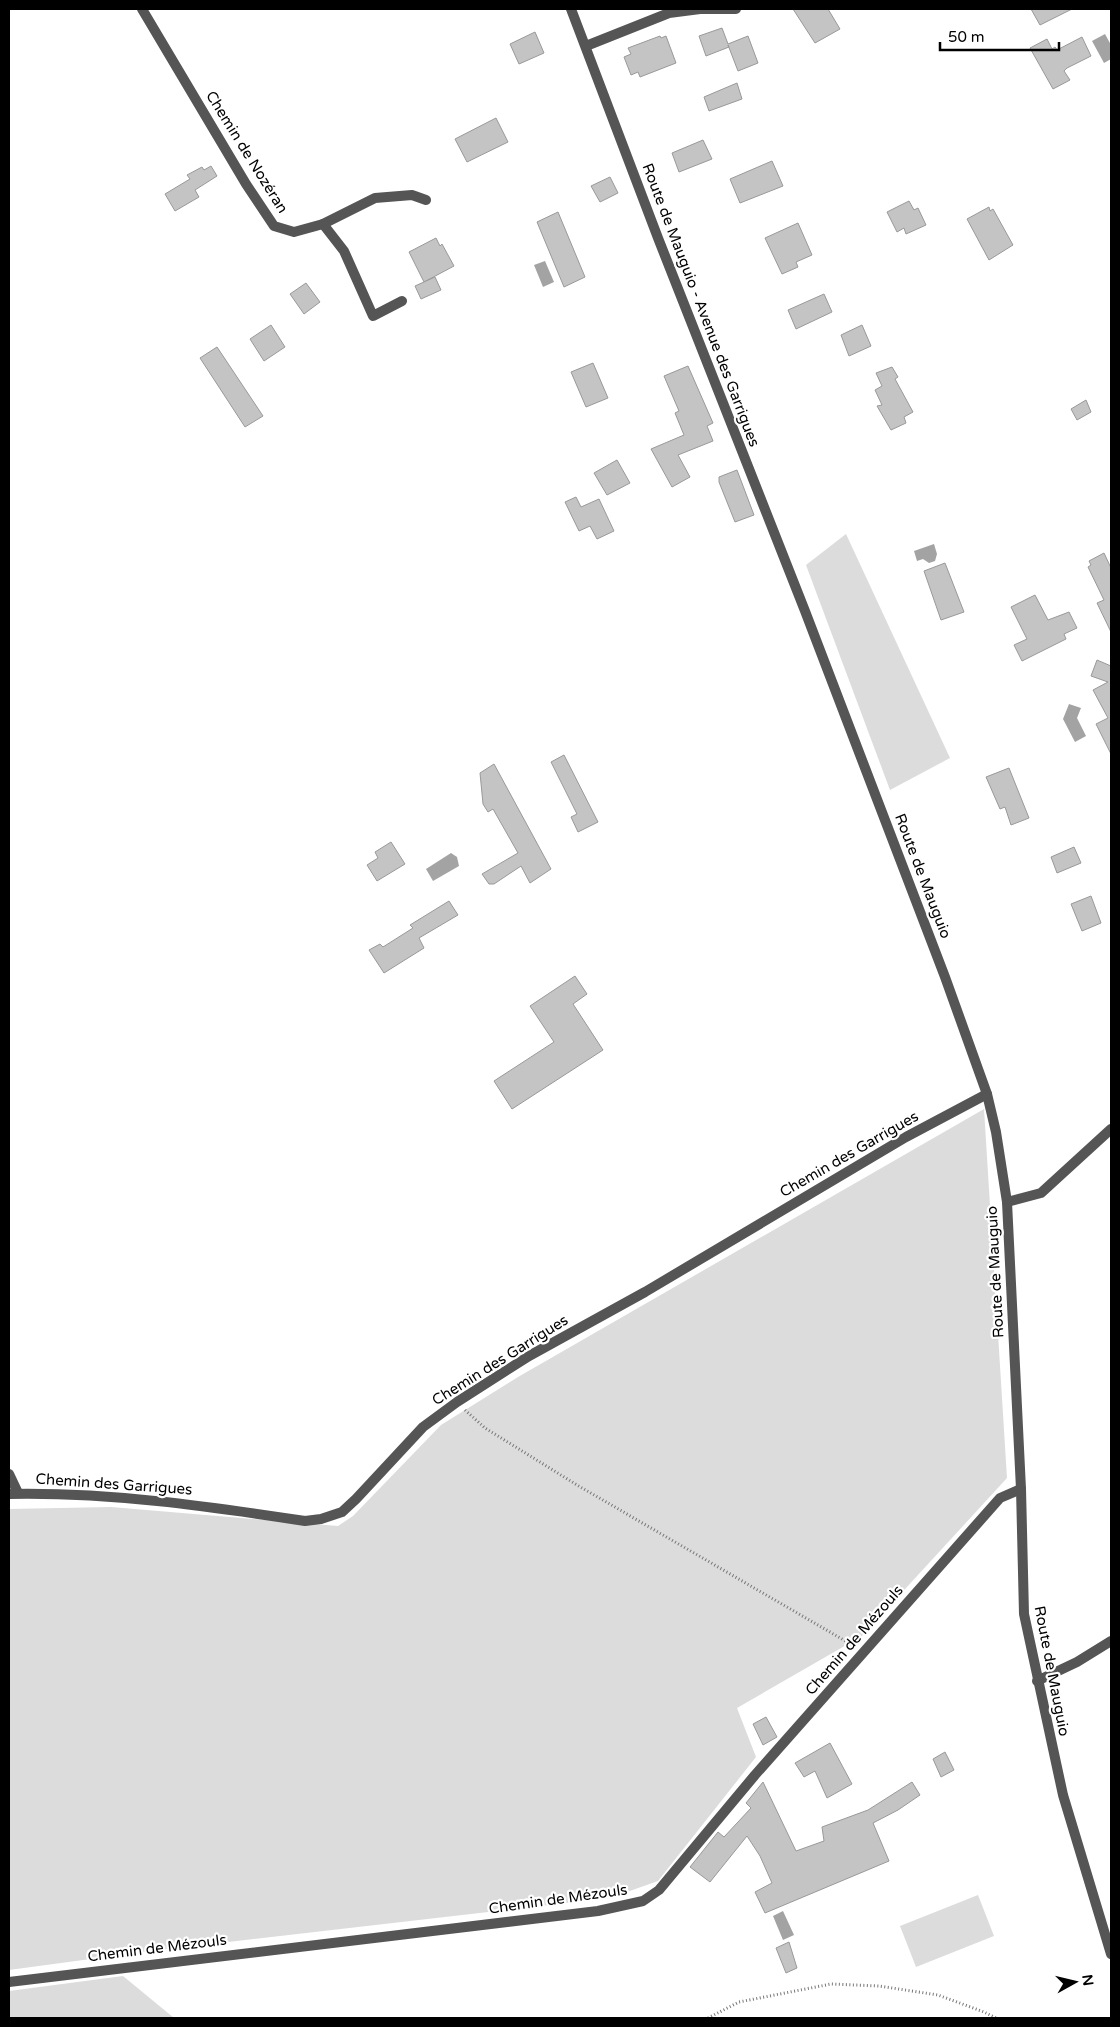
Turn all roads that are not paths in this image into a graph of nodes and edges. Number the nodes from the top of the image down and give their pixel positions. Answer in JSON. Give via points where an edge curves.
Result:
{"nodes":[{"id":1,"x":142,"y":9,"type":"edge"},
{"id":2,"x":571,"y":9,"type":"edge"},
{"id":3,"x":736,"y":9,"type":"edge"},
{"id":4,"x":586,"y":46,"type":"junction"},
{"id":5,"x":426,"y":200,"type":"dead end"},
{"id":6,"x":323,"y":224,"type":"junction"},
{"id":7,"x":402,"y":302,"type":"dead end"},
{"id":8,"x":805,"y":611,"type":"joint"},
{"id":9,"x":987,"y":1094,"type":"junction"},
{"id":10,"x":1111,"y":1129,"type":"edge"},
{"id":11,"x":1007,"y":1202,"type":"junction"},
{"id":12,"x":9,"y":1474,"type":"edge"},
{"id":13,"x":1021,"y":1489,"type":"junction"},
{"id":14,"x":13,"y":1493,"type":"edge"},
{"id":15,"x":1111,"y":1641,"type":"edge"},
{"id":16,"x":1037,"y":1681,"type":"junction"},
{"id":17,"x":1111,"y":1954,"type":"edge"},
{"id":18,"x":9,"y":1982,"type":"edge"}],
"edges":[{"from":1,"to":6,"type":"street","name":"Chemin de Nozéran","via":[[274,226],[294,232]]},
{"from":2,"to":4,"type":"street","name":"Route de Mauguio - Avenue des Garrigues"},
{"from":3,"to":4,"type":"street","via":[[669,13]]},
{"from":4,"to":8,"type":"street","name":"Route de Mauguio - Avenue des Garrigues"},
{"from":5,"to":6,"type":"street","name":"Chemin de Nozéran","via":[[412,195],[375,198]]},
{"from":6,"to":7,"type":"street","via":[[344,251],[373,316]]},
{"from":8,"to":9,"type":"street","name":"Route de Mauguio"},
{"from":9,"to":11,"type":"street","name":"Route de Mauguio"},
{"from":9,"to":14,"type":"street","name":"Chemin des Garrigues","via":[[906,1137],[645,1292],[528,1356],[457,1402],[423,1427],[342,1512],[305,1521],[136,1498]]},
{"from":10,"to":11,"type":"street","via":[[1042,1193]]},
{"from":11,"to":13,"type":"street","name":"Route de Mauguio"},
{"from":12,"to":14,"type":"street"},
{"from":13,"to":16,"type":"street","name":"Route de Mauguio","via":[[1024,1614]]},
{"from":13,"to":18,"type":"street","name":"Chemin de Mézouls","via":[[1000,1498],[755,1775],[659,1890],[643,1902],[598,1911]]},
{"from":15,"to":16,"type":"street","via":[[1078,1662]]},
{"from":16,"to":17,"type":"street","name":"Route de Mauguio","via":[[1063,1795]]}]}
